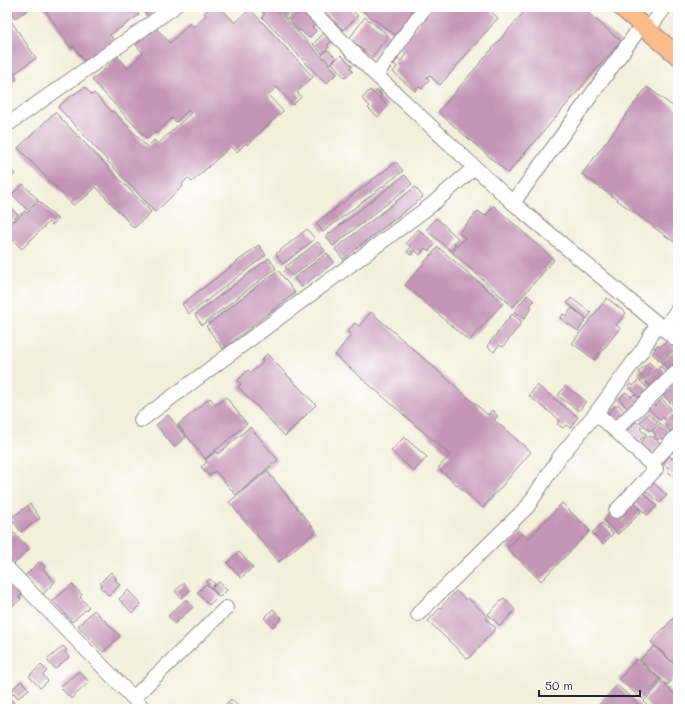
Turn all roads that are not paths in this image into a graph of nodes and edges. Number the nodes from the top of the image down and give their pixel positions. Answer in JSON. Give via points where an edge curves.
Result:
{"nodes":[{"id":1,"x":174,"y":7,"type":"edge"},
{"id":2,"x":308,"y":7,"type":"edge"},
{"id":3,"x":425,"y":7,"type":"edge"},
{"id":4,"x":621,"y":7,"type":"edge"},
{"id":5,"x":665,"y":7,"type":"edge"},
{"id":6,"x":645,"y":28,"type":"junction"},
{"id":7,"x":678,"y":56,"type":"edge"},
{"id":8,"x":376,"y":75,"type":"junction"},
{"id":9,"x":7,"y":125,"type":"edge"},
{"id":10,"x":474,"y":168,"type":"junction"},
{"id":11,"x":513,"y":203,"type":"junction"},
{"id":12,"x":678,"y":309,"type":"edge"},
{"id":13,"x":660,"y":326,"type":"junction"},
{"id":14,"x":678,"y":341,"type":"edge"},
{"id":15,"x":678,"y":371,"type":"edge"},
{"id":16,"x":596,"y":413,"type":"junction"},
{"id":17,"x":141,"y":420,"type":"dead end"},
{"id":18,"x":615,"y":430,"type":"junction"},
{"id":19,"x":678,"y":435,"type":"edge"},
{"id":20,"x":651,"y":464,"type":"junction"},
{"id":21,"x":616,"y":511,"type":"dead end"},
{"id":22,"x":7,"y":568,"type":"edge"},
{"id":23,"x":226,"y":608,"type":"dead end"},
{"id":24,"x":418,"y":614,"type":"dead end"},
{"id":25,"x":133,"y":698,"type":"junction"},
{"id":26,"x":144,"y":709,"type":"edge"}],
"edges":[{"from":1,"to":9,"type":"street"},
{"from":2,"to":8,"type":"street"},
{"from":3,"to":8,"type":"street"},
{"from":4,"to":6,"type":"main road"},
{"from":5,"to":6,"type":"street"},
{"from":6,"to":7,"type":"main road"},
{"from":6,"to":11,"type":"street"},
{"from":8,"to":10,"type":"street"},
{"from":10,"to":11,"type":"street"},
{"from":10,"to":17,"type":"street","via":[[430,206]]},
{"from":11,"to":13,"type":"street"},
{"from":12,"to":13,"type":"street"},
{"from":13,"to":14,"type":"street"},
{"from":13,"to":16,"type":"street"},
{"from":15,"to":18,"type":"street"},
{"from":16,"to":18,"type":"street"},
{"from":16,"to":24,"type":"street","via":[[559,458],[528,506]]},
{"from":18,"to":20,"type":"street"},
{"from":19,"to":20,"type":"street"},
{"from":20,"to":21,"type":"street","via":[[656,469]]},
{"from":22,"to":25,"type":"street"},
{"from":23,"to":25,"type":"street"},
{"from":25,"to":26,"type":"street"}]}
